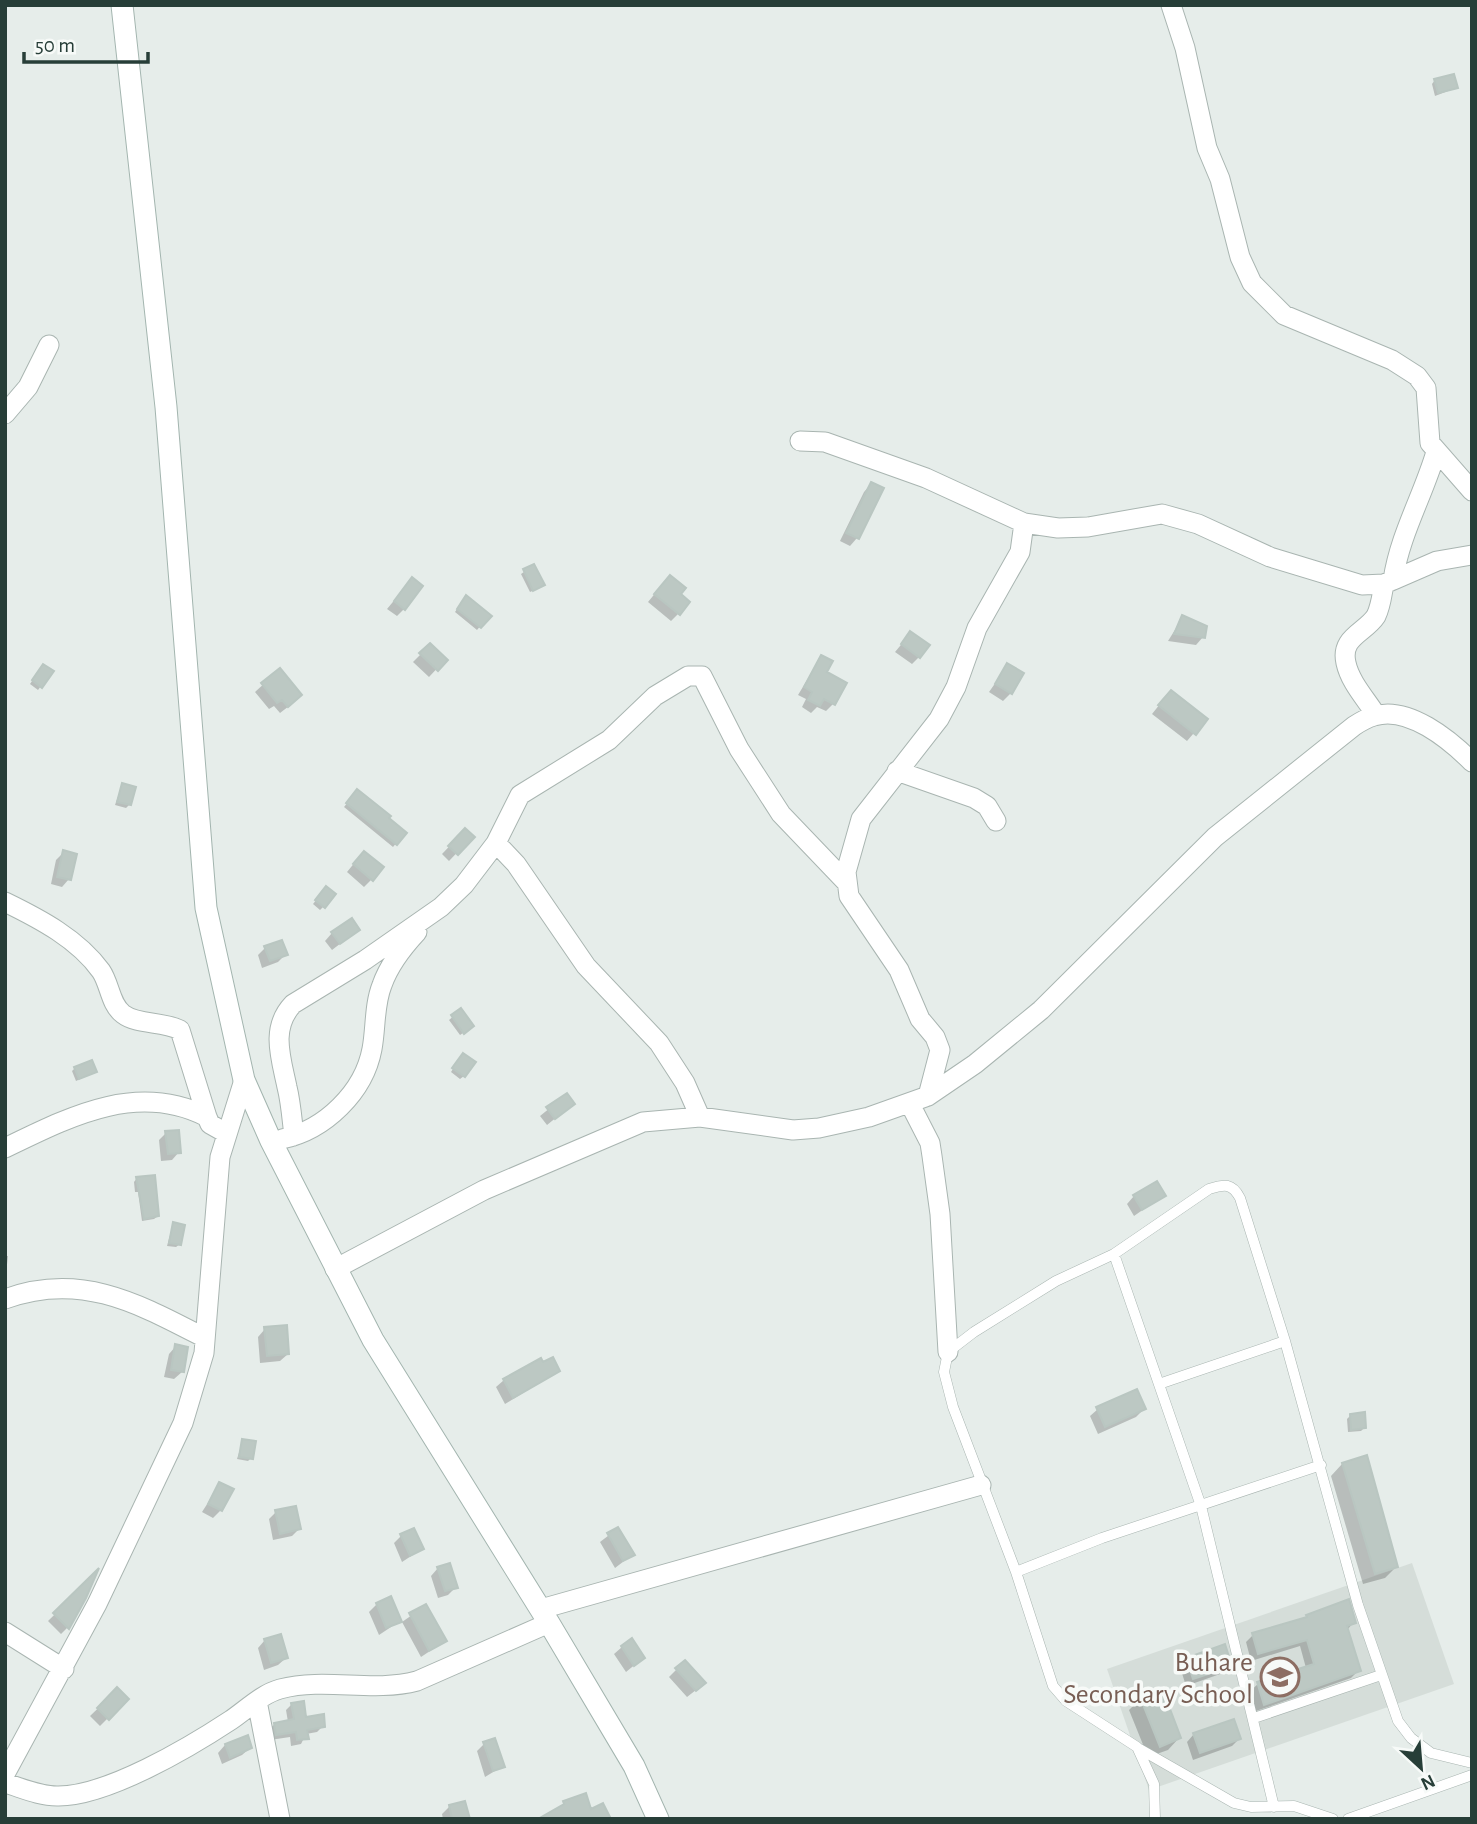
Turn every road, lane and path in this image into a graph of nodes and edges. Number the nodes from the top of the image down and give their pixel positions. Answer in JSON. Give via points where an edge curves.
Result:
{"nodes":[{"id":1,"x":122,"y":5,"type":"edge"},
{"id":2,"x":1171,"y":5,"type":"edge"},
{"id":3,"x":49,"y":345,"type":"dead end"},
{"id":4,"x":5,"y":414,"type":"edge"},
{"id":5,"x":800,"y":441,"type":"dead end"},
{"id":6,"x":1436,"y":452,"type":"junction"},
{"id":7,"x":1472,"y":491,"type":"edge"},
{"id":8,"x":1024,"y":523,"type":"junction"},
{"id":9,"x":1472,"y":555,"type":"edge"},
{"id":10,"x":1389,"y":582,"type":"junction"},
{"id":11,"x":1376,"y":715,"type":"junction"},
{"id":12,"x":1472,"y":762,"type":"edge"},
{"id":13,"x":897,"y":771,"type":"junction"},
{"id":14,"x":996,"y":821,"type":"dead end"},
{"id":15,"x":496,"y":843,"type":"junction"},
{"id":16,"x":847,"y":883,"type":"junction"},
{"id":17,"x":5,"y":902,"type":"edge"},
{"id":18,"x":441,"y":907,"type":"junction"},
{"id":19,"x":244,"y":1080,"type":"junction"},
{"id":20,"x":919,"y":1100,"type":"junction"},
{"id":21,"x":207,"y":1117,"type":"junction"},
{"id":22,"x":700,"y":1117,"type":"junction"},
{"id":23,"x":226,"y":1133,"type":"junction"},
{"id":24,"x":294,"y":1136,"type":"junction"},
{"id":25,"x":271,"y":1141,"type":"junction"},
{"id":26,"x":5,"y":1148,"type":"edge"},
{"id":27,"x":1114,"y":1254,"type":"junction"},
{"id":28,"x":335,"y":1269,"type":"junction"},
{"id":29,"x":5,"y":1298,"type":"edge"},
{"id":30,"x":205,"y":1338,"type":"junction"},
{"id":31,"x":1285,"y":1341,"type":"junction"},
{"id":32,"x":948,"y":1352,"type":"junction"},
{"id":33,"x":1159,"y":1384,"type":"junction"},
{"id":34,"x":1321,"y":1465,"type":"junction"},
{"id":35,"x":981,"y":1485,"type":"junction"},
{"id":36,"x":1201,"y":1506,"type":"junction"},
{"id":37,"x":1016,"y":1573,"type":"junction"},
{"id":38,"x":545,"y":1616,"type":"junction"},
{"id":39,"x":5,"y":1632,"type":"edge"},
{"id":40,"x":64,"y":1669,"type":"junction"},
{"id":41,"x":1381,"y":1675,"type":"junction"},
{"id":42,"x":257,"y":1701,"type":"junction"},
{"id":43,"x":1254,"y":1718,"type":"junction"},
{"id":44,"x":1137,"y":1747,"type":"junction"},
{"id":45,"x":1472,"y":1763,"type":"edge"},
{"id":46,"x":5,"y":1774,"type":"edge"},
{"id":47,"x":1472,"y":1774,"type":"edge"},
{"id":48,"x":5,"y":1783,"type":"edge"},
{"id":49,"x":1274,"y":1807,"type":"junction"},
{"id":50,"x":280,"y":1819,"type":"edge"},
{"id":51,"x":658,"y":1819,"type":"edge"},
{"id":52,"x":1155,"y":1819,"type":"edge"},
{"id":53,"x":1333,"y":1819,"type":"edge"},
{"id":54,"x":1348,"y":1819,"type":"edge"}],
"edges":[{"from":1,"to":19,"type":"main road","via":[[166,407],[206,908]]},
{"from":2,"to":6,"type":"street","via":[[1206,148],[1252,283],[1284,315],[1392,359],[1417,376],[1426,388],[1428,437]]},
{"from":3,"to":4,"type":"street","via":[[28,387]]},
{"from":5,"to":8,"type":"street","via":[[825,442],[926,478]]},
{"from":6,"to":7,"type":"street"},
{"from":6,"to":10,"type":"street","via":[[1401,538]]},
{"from":8,"to":10,"type":"street","via":[[1088,527],[1162,514],[1198,524],[1270,557],[1362,585]]},
{"from":8,"to":13,"type":"street","via":[[1020,552],[977,628],[956,687],[939,719]]},
{"from":9,"to":10,"type":"street","via":[[1437,561]]},
{"from":10,"to":11,"type":"street","via":[[1376,615],[1349,640],[1345,662]]},
{"from":11,"to":12,"type":"street","via":[[1395,714],[1415,722],[1449,740]]},
{"from":11,"to":20,"type":"street","via":[[1354,726],[1251,806],[1041,1010],[975,1064]]},
{"from":13,"to":14,"type":"street","via":[[974,797],[987,806]]},
{"from":13,"to":16,"type":"street","via":[[861,819]]},
{"from":15,"to":16,"type":"street","via":[[520,795],[590,754],[655,696],[697,674],[781,814]]},
{"from":15,"to":18,"type":"street"},
{"from":15,"to":22,"type":"street","via":[[586,966],[659,1043]]},
{"from":16,"to":20,"type":"street","via":[[849,896],[899,970],[920,1019],[940,1050]]},
{"from":17,"to":21,"type":"street","via":[[84,951],[126,1017],[180,1030]]},
{"from":18,"to":24,"type":"street","via":[[402,950],[381,986],[368,1070],[332,1116]]},
{"from":18,"to":24,"type":"street","via":[[284,1013],[279,1049]]},
{"from":19,"to":23,"type":"street"},
{"from":19,"to":25,"type":"main road"},
{"from":20,"to":22,"type":"street","via":[[819,1128],[793,1130]]},
{"from":20,"to":32,"type":"street","via":[[940,1214]]},
{"from":21,"to":23,"type":"street"},
{"from":21,"to":26,"type":"street","via":[[160,1103],[121,1102],[69,1118]]},
{"from":22,"to":28,"type":"street","via":[[643,1122],[484,1190]]},
{"from":23,"to":30,"type":"street","via":[[220,1157]]},
{"from":24,"to":25,"type":"street"},
{"from":25,"to":28,"type":"main road"},
{"from":27,"to":31,"type":"lane","via":[[1209,1189],[1226,1184],[1235,1188]]},
{"from":27,"to":32,"type":"lane","via":[[1056,1281]]},
{"from":27,"to":33,"type":"lane"},
{"from":28,"to":38,"type":"main road","via":[[373,1340]]},
{"from":29,"to":30,"type":"street","via":[[54,1288],[106,1293],[128,1299]]},
{"from":30,"to":40,"type":"street","via":[[183,1423]]},
{"from":31,"to":33,"type":"lane"},
{"from":31,"to":34,"type":"lane"},
{"from":32,"to":35,"type":"lane","via":[[944,1372]]},
{"from":33,"to":36,"type":"lane"},
{"from":34,"to":36,"type":"lane"},
{"from":34,"to":41,"type":"lane"},
{"from":35,"to":37,"type":"lane"},
{"from":35,"to":38,"type":"street"},
{"from":36,"to":37,"type":"lane","via":[[1102,1538]]},
{"from":36,"to":43,"type":"lane"},
{"from":37,"to":44,"type":"lane","via":[[1053,1686],[1066,1701]]},
{"from":38,"to":42,"type":"street","via":[[407,1684],[371,1688],[313,1684],[278,1689]]},
{"from":38,"to":51,"type":"main road","via":[[634,1766]]},
{"from":39,"to":40,"type":"street"},
{"from":40,"to":46,"type":"street"},
{"from":41,"to":43,"type":"lane"},
{"from":41,"to":45,"type":"lane","via":[[1398,1721],[1411,1738],[1431,1753]]},
{"from":42,"to":48,"type":"street","via":[[162,1762],[94,1789],[58,1796]]},
{"from":42,"to":50,"type":"street"},
{"from":43,"to":49,"type":"lane"},
{"from":44,"to":49,"type":"lane","via":[[1234,1803]]},
{"from":44,"to":52,"type":"lane","via":[[1154,1784]]},
{"from":47,"to":54,"type":"lane"},
{"from":49,"to":53,"type":"lane","via":[[1294,1806]]}]}
